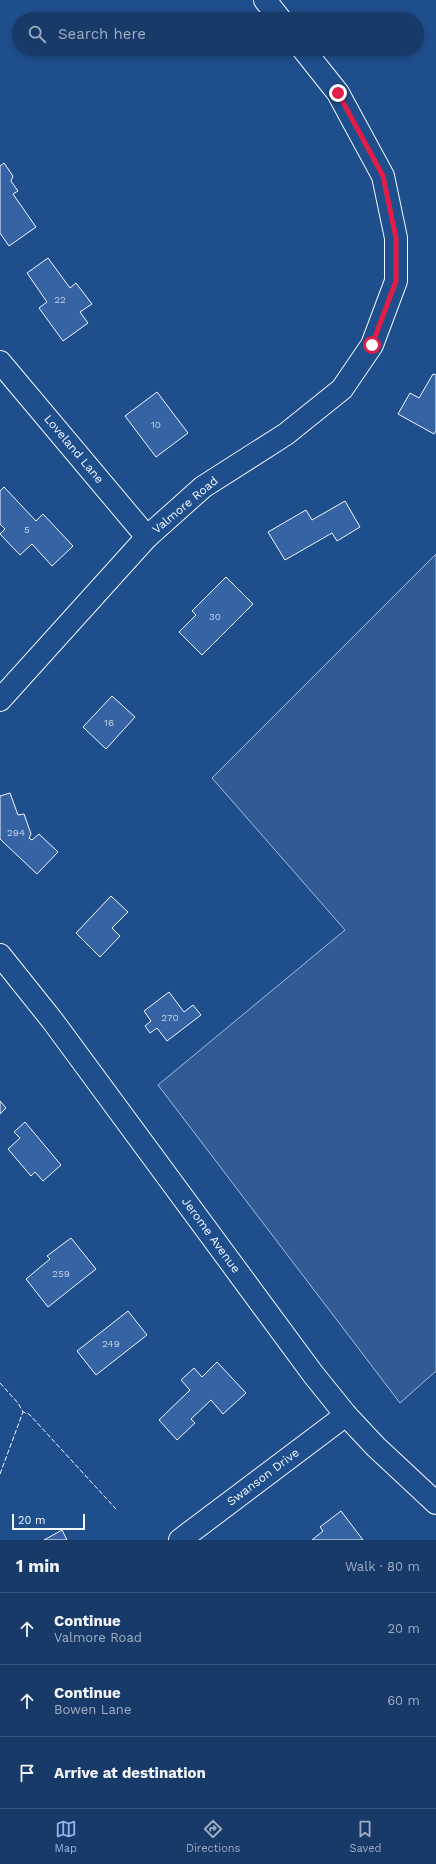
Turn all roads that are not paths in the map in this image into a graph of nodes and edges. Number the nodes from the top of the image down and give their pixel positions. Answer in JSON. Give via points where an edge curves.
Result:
{"nodes":[{"id":1,"x":265,"y":0,"type":"edge"},
{"id":2,"x":274,"y":12,"type":"edge"},
{"id":3,"x":309,"y":56,"type":"edge"},
{"id":4,"x":0,"y":362,"type":"edge"},
{"id":5,"x":147,"y":537,"type":"junction"},
{"id":6,"x":0,"y":700,"type":"edge"},
{"id":7,"x":0,"y":955,"type":"edge"},
{"id":8,"x":346,"y":1415,"type":"junction"},
{"id":9,"x":436,"y":1503,"type":"edge"},
{"id":10,"x":180,"y":1540,"type":"edge"}],
"edges":[{"from":1,"to":2,"type":"street"},
{"from":3,"to":5,"type":"street","name":"Valmore Road","via":[[338,93],[383,176],[396,238],[396,281],[372,345],[342,389],[286,434],[203,487]]},
{"from":4,"to":5,"type":"street","name":"Loveland Lane"},
{"from":5,"to":6,"type":"street","name":"Valmore Road"},
{"from":7,"to":8,"type":"street","name":"Jerome Avenue","via":[[52,1020]]},
{"from":8,"to":9,"type":"street","name":"Jerome Avenue"},
{"from":8,"to":10,"type":"street","name":"Swanson Drive"}]}
